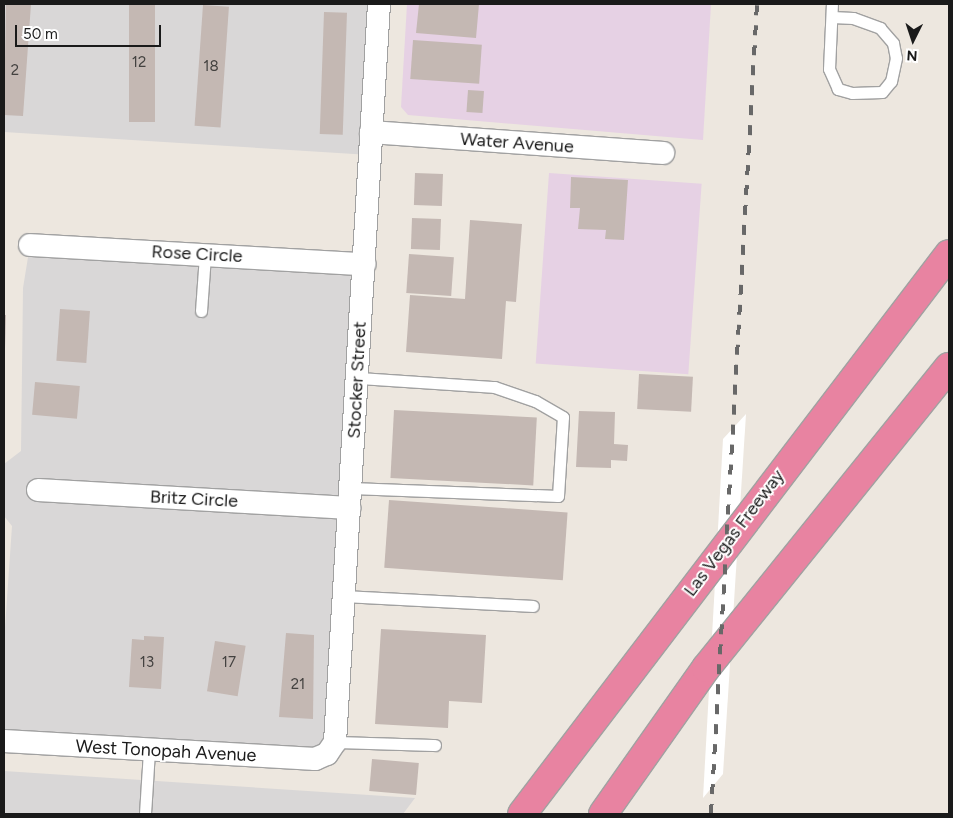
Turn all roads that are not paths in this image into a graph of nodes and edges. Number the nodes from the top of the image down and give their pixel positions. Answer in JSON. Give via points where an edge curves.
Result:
{"nodes":[{"id":1,"x":379,"y":4,"type":"edge"},
{"id":2,"x":832,"y":4,"type":"edge"},
{"id":3,"x":832,"y":17,"type":"junction"},
{"id":4,"x":371,"y":132,"type":"junction"},
{"id":5,"x":663,"y":154,"type":"dead end"},
{"id":6,"x":30,"y":245,"type":"dead end"},
{"id":7,"x":949,"y":254,"type":"edge"},
{"id":8,"x":205,"y":255,"type":"junction"},
{"id":9,"x":364,"y":264,"type":"junction"},
{"id":10,"x":201,"y":311,"type":"dead end"},
{"id":11,"x":949,"y":367,"type":"edge"},
{"id":12,"x":357,"y":378,"type":"junction"},
{"id":13,"x":38,"y":490,"type":"dead end"},
{"id":14,"x":350,"y":498,"type":"junction"},
{"id":15,"x":344,"y":596,"type":"junction"},
{"id":16,"x":533,"y":606,"type":"dead end"},
{"id":17,"x":4,"y":741,"type":"edge"},
{"id":18,"x":435,"y":745,"type":"dead end"},
{"id":19,"x":331,"y":748,"type":"junction"},
{"id":20,"x":149,"y":750,"type":"junction"},
{"id":21,"x":645,"y":751,"type":"junction"},
{"id":22,"x":145,"y":814,"type":"edge"},
{"id":23,"x":522,"y":814,"type":"edge"},
{"id":24,"x":604,"y":814,"type":"edge"},
{"id":25,"x":614,"y":814,"type":"edge"}],
"edges":[{"from":1,"to":4,"type":"street","name":"Stocker Street"},
{"from":2,"to":3,"type":"lane"},
{"from":3,"to":3,"type":"lane","via":[[829,69],[838,89],[852,94],[882,92],[891,82],[896,58],[893,43],[880,28],[853,18]]},
{"from":4,"to":5,"type":"street","name":"Water Avenue"},
{"from":4,"to":9,"type":"street","name":"Stocker Street"},
{"from":6,"to":8,"type":"street","name":"Rose Circle"},
{"from":7,"to":23,"type":"highway","name":"Las Vegas Freeway"},
{"from":8,"to":9,"type":"street","name":"Rose Circle"},
{"from":8,"to":10,"type":"lane"},
{"from":9,"to":12,"type":"street","name":"Stocker Street"},
{"from":11,"to":21,"type":"highway","via":[[706,668]]},
{"from":12,"to":14,"type":"street","name":"Stocker Street"},
{"from":12,"to":14,"type":"lane","via":[[494,387],[535,401],[563,417],[558,496]]},
{"from":13,"to":14,"type":"street","name":"Britz Circle"},
{"from":14,"to":15,"type":"street","name":"Stocker Street"},
{"from":15,"to":16,"type":"lane"},
{"from":15,"to":19,"type":"street","name":"Stocker Street"},
{"from":17,"to":20,"type":"street","name":"West Tonopah Avenue"},
{"from":18,"to":19,"type":"lane"},
{"from":19,"to":20,"type":"street","name":"West Tonopah Avenue","via":[[315,759]]},
{"from":20,"to":22,"type":"lane"},
{"from":21,"to":24,"type":"highway"},
{"from":21,"to":25,"type":"highway"}]}
